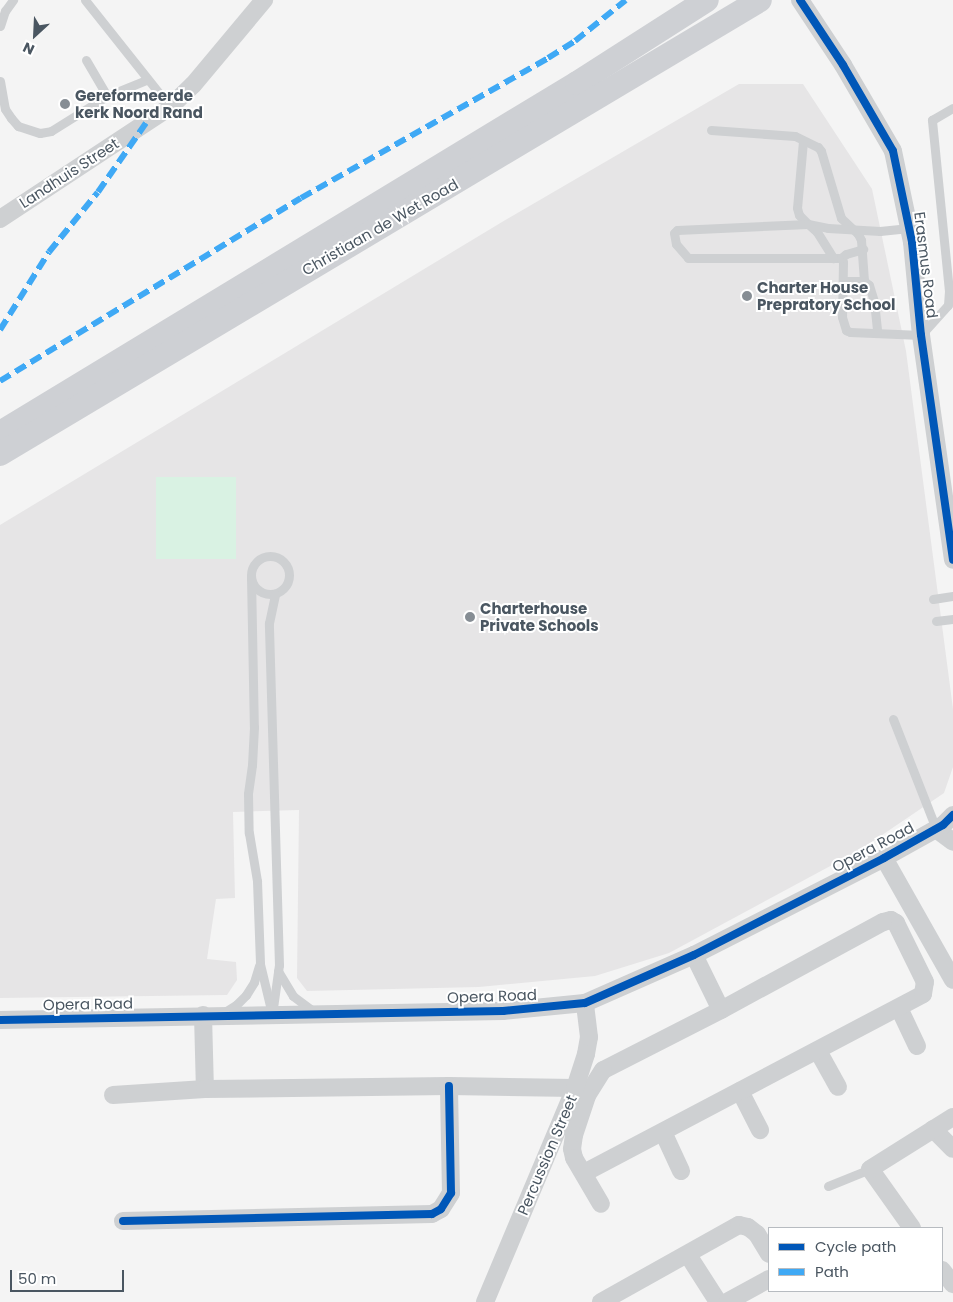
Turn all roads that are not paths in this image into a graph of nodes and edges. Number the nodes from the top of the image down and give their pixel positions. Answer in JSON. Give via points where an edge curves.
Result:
{"nodes":[{"id":1,"x":13,"y":0,"type":"edge"},
{"id":2,"x":85,"y":0,"type":"edge"},
{"id":3,"x":264,"y":0,"type":"edge"},
{"id":4,"x":707,"y":0,"type":"edge"},
{"id":5,"x":760,"y":0,"type":"edge"},
{"id":6,"x":800,"y":0,"type":"edge"},
{"id":7,"x":0,"y":26,"type":"edge"},
{"id":8,"x":86,"y":60,"type":"dead end"},
{"id":9,"x":146,"y":80,"type":"junction"},
{"id":10,"x":0,"y":81,"type":"edge"},
{"id":11,"x":108,"y":96,"type":"junction"},
{"id":12,"x":170,"y":108,"type":"junction"},
{"id":13,"x":953,"y":108,"type":"edge"},
{"id":14,"x":711,"y":130,"type":"dead end"},
{"id":15,"x":802,"y":141,"type":"junction"},
{"id":16,"x":0,"y":219,"type":"edge"},
{"id":17,"x":808,"y":224,"type":"junction"},
{"id":18,"x":909,"y":228,"type":"junction"},
{"id":19,"x":854,"y":229,"type":"junction"},
{"id":20,"x":862,"y":249,"type":"junction"},
{"id":21,"x":837,"y":258,"type":"junction"},
{"id":22,"x":843,"y":281,"type":"junction"},
{"id":23,"x":864,"y":281,"type":"junction"},
{"id":24,"x":877,"y":332,"type":"junction"},
{"id":25,"x":921,"y":335,"type":"junction"},
{"id":26,"x":0,"y":433,"type":"edge"},
{"id":27,"x":0,"y":454,"type":"edge"},
{"id":28,"x":953,"y":560,"type":"edge"},
{"id":29,"x":251,"y":577,"type":"junction"},
{"id":30,"x":275,"y":594,"type":"junction"},
{"id":31,"x":953,"y":596,"type":"edge"},
{"id":32,"x":933,"y":598,"type":"dead end"},
{"id":33,"x":953,"y":619,"type":"edge"},
{"id":34,"x":936,"y":621,"type":"dead end"},
{"id":35,"x":893,"y":719,"type":"dead end"},
{"id":36,"x":946,"y":823,"type":"edge"},
{"id":37,"x":953,"y":842,"type":"edge"},
{"id":38,"x":884,"y":858,"type":"junction"},
{"id":39,"x":694,"y":955,"type":"junction"},
{"id":40,"x":260,"y":964,"type":"junction"},
{"id":41,"x":278,"y":972,"type":"junction"},
{"id":42,"x":953,"y":980,"type":"edge"},
{"id":43,"x":585,"y":1003,"type":"junction"},
{"id":44,"x":899,"y":1008,"type":"junction"},
{"id":45,"x":721,"y":1010,"type":"junction"},
{"id":46,"x":316,"y":1013,"type":"junction"},
{"id":47,"x":272,"y":1014,"type":"junction"},
{"id":48,"x":203,"y":1015,"type":"junction"},
{"id":49,"x":220,"y":1015,"type":"junction"},
{"id":50,"x":0,"y":1020,"type":"edge"},
{"id":51,"x":917,"y":1046,"type":"dead end"},
{"id":52,"x":818,"y":1051,"type":"junction"},
{"id":53,"x":449,"y":1086,"type":"junction"},
{"id":54,"x":838,"y":1087,"type":"dead end"},
{"id":55,"x":575,"y":1088,"type":"junction"},
{"id":56,"x":205,"y":1089,"type":"junction"},
{"id":57,"x":740,"y":1091,"type":"junction"},
{"id":58,"x":113,"y":1095,"type":"dead end"},
{"id":59,"x":953,"y":1117,"type":"edge"},
{"id":60,"x":933,"y":1129,"type":"junction"},
{"id":61,"x":760,"y":1130,"type":"dead end"},
{"id":62,"x":663,"y":1132,"type":"junction"},
{"id":63,"x":953,"y":1149,"type":"edge"},
{"id":64,"x":870,"y":1169,"type":"junction"},
{"id":65,"x":681,"y":1171,"type":"dead end"},
{"id":66,"x":584,"y":1173,"type":"junction"},
{"id":67,"x":828,"y":1186,"type":"dead end"},
{"id":68,"x":601,"y":1204,"type":"dead end"},
{"id":69,"x":123,"y":1221,"type":"dead end"},
{"id":70,"x":907,"y":1226,"type":"edge"},
{"id":71,"x":768,"y":1252,"type":"edge"},
{"id":72,"x":688,"y":1255,"type":"junction"},
{"id":73,"x":943,"y":1271,"type":"edge"},
{"id":74,"x":768,"y":1280,"type":"edge"},
{"id":75,"x":953,"y":1284,"type":"edge"},
{"id":76,"x":485,"y":1302,"type":"edge"},
{"id":77,"x":601,"y":1302,"type":"edge"},
{"id":78,"x":718,"y":1302,"type":"edge"},
{"id":79,"x":727,"y":1302,"type":"edge"}],
"edges":[{"from":1,"to":7,"type":"lane"},
{"from":2,"to":9,"type":"lane"},
{"from":3,"to":12,"type":"street","name":"Landhuis Street"},
{"from":4,"to":26,"type":"main road","name":"Christiaan de Wet Road","via":[[577,83]]},
{"from":5,"to":27,"type":"main road","name":"Christiaan de Wet Road"},
{"from":6,"to":18,"type":"street","name":"Erasmus Road","via":[[843,64],[893,151]]},
{"from":8,"to":11,"type":"lane"},
{"from":9,"to":11,"type":"lane"},
{"from":9,"to":12,"type":"lane"},
{"from":10,"to":11,"type":"lane","via":[[5,109],[11,118],[18,126],[40,133],[51,131]]},
{"from":12,"to":16,"type":"street","name":"Landhuis Street"},
{"from":13,"to":25,"type":"lane","via":[[932,120],[948,305]]},
{"from":14,"to":15,"type":"lane","via":[[795,136]]},
{"from":15,"to":17,"type":"lane","via":[[797,208]]},
{"from":15,"to":19,"type":"lane","via":[[821,151],[841,218]]},
{"from":17,"to":19,"type":"lane"},
{"from":17,"to":21,"type":"lane"},
{"from":17,"to":21,"type":"lane","via":[[683,229],[677,230],[674,238],[680,251],[688,258]]},
{"from":18,"to":19,"type":"lane"},
{"from":18,"to":25,"type":"street","name":"Erasmus Road"},
{"from":19,"to":20,"type":"lane"},
{"from":20,"to":21,"type":"lane"},
{"from":20,"to":23,"type":"lane"},
{"from":21,"to":22,"type":"lane"},
{"from":22,"to":23,"type":"lane"},
{"from":22,"to":24,"type":"lane","via":[[842,317],[846,330]]},
{"from":23,"to":24,"type":"lane","via":[[869,285],[874,301]]},
{"from":24,"to":25,"type":"lane"},
{"from":25,"to":28,"type":"street","name":"Erasmus Road"},
{"from":29,"to":30,"type":"lane","via":[[262,592]]},
{"from":29,"to":30,"type":"lane","via":[[251,570],[259,559],[271,556],[283,560],[290,576],[285,588]]},
{"from":29,"to":40,"type":"lane","via":[[254,727],[248,794],[249,833],[257,881]]},
{"from":30,"to":41,"type":"lane","via":[[269,623]]},
{"from":31,"to":32,"type":"lane"},
{"from":33,"to":34,"type":"lane"},
{"from":35,"to":36,"type":"lane"},
{"from":36,"to":37,"type":"street"},
{"from":36,"to":38,"type":"street","name":"Opera Road"},
{"from":38,"to":39,"type":"street","name":"Opera Road"},
{"from":38,"to":42,"type":"street"},
{"from":39,"to":43,"type":"street","name":"Opera Road"},
{"from":39,"to":45,"type":"street"},
{"from":40,"to":47,"type":"lane"},
{"from":40,"to":49,"type":"lane","via":[[246,995]]},
{"from":41,"to":46,"type":"lane","via":[[293,996]]},
{"from":41,"to":47,"type":"lane"},
{"from":43,"to":46,"type":"street","name":"Opera Road","via":[[503,1011]]},
{"from":43,"to":55,"type":"street","name":"Percussion Street","via":[[589,1037]]},
{"from":44,"to":45,"type":"street","via":[[923,994],[925,982],[896,923],[891,920]]},
{"from":44,"to":51,"type":"street"},
{"from":44,"to":52,"type":"street"},
{"from":45,"to":66,"type":"street","via":[[603,1070],[587,1096],[574,1135],[574,1158]]},
{"from":46,"to":47,"type":"street","name":"Opera Road"},
{"from":47,"to":49,"type":"street","name":"Opera Road"},
{"from":48,"to":49,"type":"street","name":"Opera Road"},
{"from":48,"to":50,"type":"street","name":"Opera Road"},
{"from":48,"to":56,"type":"street"},
{"from":52,"to":54,"type":"street"},
{"from":52,"to":57,"type":"street"},
{"from":53,"to":55,"type":"street"},
{"from":53,"to":56,"type":"street"},
{"from":53,"to":69,"type":"street","via":[[452,1193],[441,1209],[432,1214]]},
{"from":55,"to":76,"type":"street","name":"Percussion Street"},
{"from":56,"to":58,"type":"street"},
{"from":57,"to":61,"type":"street"},
{"from":57,"to":62,"type":"street"},
{"from":59,"to":60,"type":"street"},
{"from":60,"to":63,"type":"street"},
{"from":60,"to":64,"type":"street"},
{"from":62,"to":65,"type":"street"},
{"from":62,"to":66,"type":"street"},
{"from":64,"to":67,"type":"lane"},
{"from":64,"to":70,"type":"street"},
{"from":66,"to":68,"type":"street"},
{"from":71,"to":72,"type":"street","via":[[757,1234],[739,1225]]},
{"from":72,"to":77,"type":"street"},
{"from":72,"to":78,"type":"street"},
{"from":73,"to":75,"type":"street"},
{"from":74,"to":79,"type":"street"}]}
